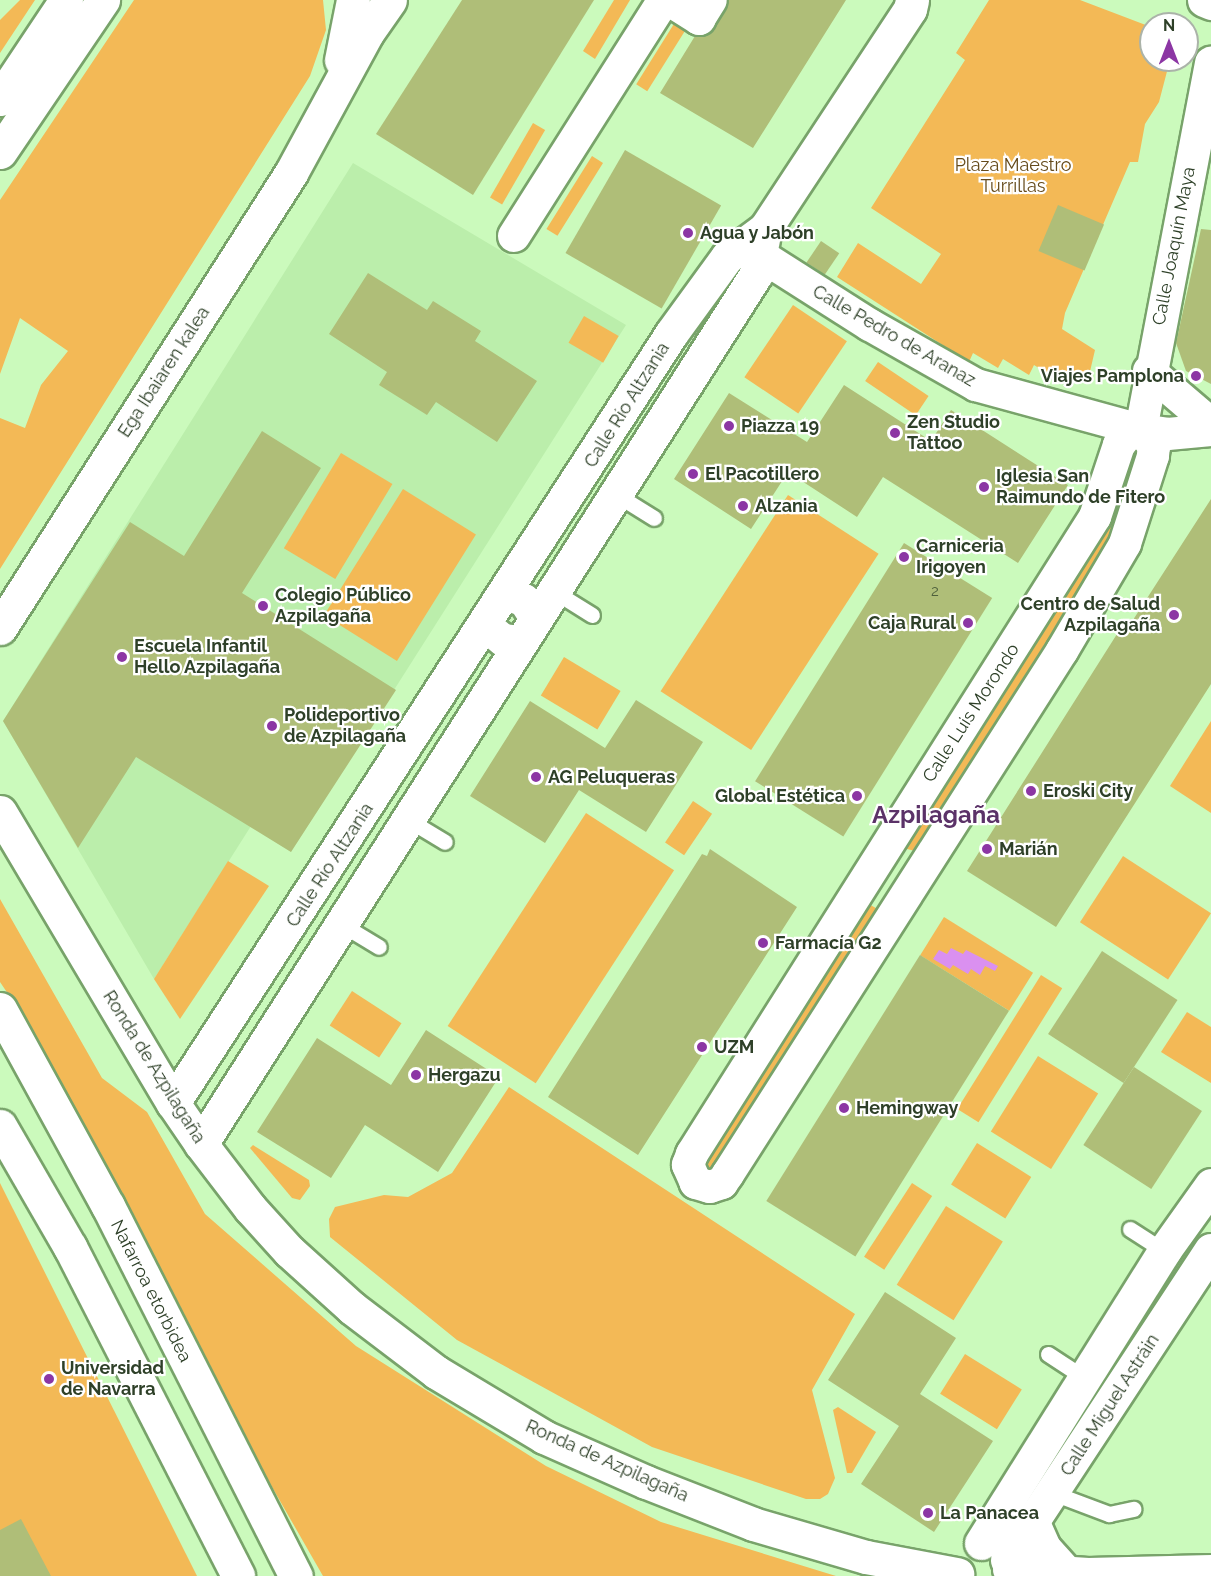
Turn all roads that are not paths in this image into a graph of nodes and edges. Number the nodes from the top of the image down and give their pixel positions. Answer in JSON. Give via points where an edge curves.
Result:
{"nodes":[{"id":1,"x":66,"y":0,"type":"edge"},
{"id":2,"x":103,"y":0,"type":"edge"},
{"id":3,"x":353,"y":0,"type":"edge"},
{"id":4,"x":390,"y":0,"type":"edge"},
{"id":5,"x":667,"y":0,"type":"edge"},
{"id":6,"x":711,"y":0,"type":"edge"},
{"id":7,"x":912,"y":0,"type":"edge"},
{"id":8,"x":1204,"y":0,"type":"edge"},
{"id":9,"x":1211,"y":3,"type":"edge"},
{"id":10,"x":1211,"y":63,"type":"edge"},
{"id":11,"x":0,"y":99,"type":"edge"},
{"id":12,"x":326,"y":115,"type":"junction"},
{"id":13,"x":0,"y":152,"type":"edge"},
{"id":14,"x":514,"y":236,"type":"dead end"},
{"id":15,"x":763,"y":242,"type":"junction"},
{"id":16,"x":1149,"y":371,"type":"junction"},
{"id":17,"x":1211,"y":424,"type":"edge"},
{"id":18,"x":1141,"y":429,"type":"junction"},
{"id":19,"x":1211,"y":430,"type":"edge"},
{"id":20,"x":614,"y":493,"type":"junction"},
{"id":21,"x":654,"y":519,"type":"dead end"},
{"id":22,"x":504,"y":594,"type":"junction"},
{"id":23,"x":592,"y":615,"type":"dead end"},
{"id":24,"x":536,"y":617,"type":"junction"},
{"id":25,"x":485,"y":625,"type":"junction"},
{"id":26,"x":0,"y":628,"type":"edge"},
{"id":27,"x":0,"y":812,"type":"edge"},
{"id":28,"x":407,"y":819,"type":"junction"},
{"id":29,"x":445,"y":842,"type":"dead end"},
{"id":30,"x":884,"y":849,"type":"junction"},
{"id":31,"x":921,"y":870,"type":"junction"},
{"id":32,"x":863,"y":884,"type":"junction"},
{"id":33,"x":899,"y":906,"type":"junction"},
{"id":34,"x":341,"y":924,"type":"junction"},
{"id":35,"x":379,"y":947,"type":"dead end"},
{"id":36,"x":0,"y":1009,"type":"edge"},
{"id":37,"x":173,"y":1103,"type":"junction"},
{"id":38,"x":0,"y":1126,"type":"edge"},
{"id":39,"x":201,"y":1144,"type":"junction"},
{"id":40,"x":1211,"y":1185,"type":"edge"},
{"id":41,"x":1130,"y":1229,"type":"dead end"},
{"id":42,"x":1211,"y":1250,"type":"edge"},
{"id":43,"x":1164,"y":1251,"type":"junction"},
{"id":44,"x":1048,"y":1354,"type":"dead end"},
{"id":45,"x":1083,"y":1377,"type":"junction"},
{"id":46,"x":1053,"y":1493,"type":"junction"},
{"id":47,"x":1133,"y":1509,"type":"dead end"},
{"id":48,"x":1034,"y":1523,"type":"junction"},
{"id":49,"x":1001,"y":1562,"type":"edge"},
{"id":50,"x":1066,"y":1571,"type":"junction"},
{"id":51,"x":1211,"y":1571,"type":"edge"},
{"id":52,"x":958,"y":1575,"type":"edge"},
{"id":53,"x":238,"y":1576,"type":"edge"},
{"id":54,"x":296,"y":1576,"type":"edge"}],
"edges":[{"from":1,"to":11,"type":"street"},
{"from":2,"to":13,"type":"street"},
{"from":3,"to":12,"type":"street","name":"Ega Ibaiaren kalea"},
{"from":4,"to":12,"type":"street","name":"Ega Ibaiaren kalea","via":[[367,33]]},
{"from":5,"to":6,"type":"street","via":[[699,19]]},
{"from":5,"to":14,"type":"street"},
{"from":7,"to":15,"type":"street","name":"Calle Río Altzania","via":[[910,9]]},
{"from":8,"to":9,"type":"street"},
{"from":10,"to":16,"type":"street","name":"Calle Joaquín Maya"},
{"from":12,"to":26,"type":"street","name":"Ega Ibaiaren kalea"},
{"from":15,"to":18,"type":"street","name":"Calle Pedro de Aranaz","via":[[870,325],[976,385]]},
{"from":15,"to":20,"type":"street","name":"Calle Río Altzania","via":[[756,274]]},
{"from":15,"to":22,"type":"street","name":"Calle Río Altzania","via":[[727,257],[720,266],[671,334]]},
{"from":16,"to":17,"type":"street"},
{"from":16,"to":18,"type":"street","name":"Calle Joaquín Maya"},
{"from":18,"to":19,"type":"street","name":"Calle Pedro de Aranaz","via":[[1168,434]]},
{"from":18,"to":30,"type":"street","name":"Calle Luis Morondo","via":[[1127,435],[1119,445],[1095,517]]},
{"from":18,"to":31,"type":"street","name":"Calle Luis Morondo","via":[[1154,446],[1153,456],[1125,544],[1062,651]]},
{"from":20,"to":21,"type":"lane","name":"Calle Río Altzania"},
{"from":20,"to":24,"type":"street","name":"Calle Río Altzania"},
{"from":22,"to":24,"type":"street","via":[[524,600]]},
{"from":22,"to":25,"type":"street","name":"Calle Río Altzania"},
{"from":23,"to":24,"type":"lane"},
{"from":24,"to":25,"type":"street","via":[[503,640]]},
{"from":24,"to":28,"type":"street","name":"Calle Río Altzania"},
{"from":25,"to":37,"type":"street","name":"Calle Río Altzania"},
{"from":27,"to":37,"type":"street","name":"Ronda de Azpilagaña"},
{"from":28,"to":29,"type":"lane"},
{"from":28,"to":34,"type":"street","name":"Calle Río Altzania"},
{"from":30,"to":31,"type":"street"},
{"from":30,"to":32,"type":"street","name":"Calle Luis Morondo"},
{"from":31,"to":33,"type":"street","name":"Calle Luis Morondo"},
{"from":32,"to":33,"type":"street"},
{"from":32,"to":33,"type":"street","name":"Calle Luis Morondo","via":[[692,1154],[688,1165],[696,1183],[710,1187],[722,1183]]},
{"from":34,"to":35,"type":"lane"},
{"from":34,"to":39,"type":"street","name":"Calle Río Altzania"},
{"from":36,"to":54,"type":"street","name":"Nafarroa etorbidea","via":[[108,1206]]},
{"from":37,"to":39,"type":"street","name":"Ronda de Azpilagaña"},
{"from":38,"to":53,"type":"street","via":[[70,1247]]},
{"from":39,"to":52,"type":"street","name":"Ronda de Azpilagaña","via":[[257,1217],[352,1308],[436,1372],[544,1437],[753,1524],[866,1557]]},
{"from":40,"to":43,"type":"street","name":"Calle Miguel Astráin"},
{"from":41,"to":43,"type":"lane"},
{"from":42,"to":46,"type":"street","name":"Calle Miguel Astráin"},
{"from":43,"to":45,"type":"street","name":"Calle Miguel Astráin"},
{"from":44,"to":45,"type":"lane","name":"Calle Miguel Astráin"},
{"from":45,"to":49,"type":"street","name":"Calle Miguel Astráin"},
{"from":46,"to":47,"type":"lane","via":[[1109,1514]]},
{"from":46,"to":48,"type":"street","name":"Calle Miguel Astráin"},
{"from":48,"to":49,"type":"street","name":"Calle Miguel Astráin"},
{"from":48,"to":50,"type":"street","via":[[1045,1548]]},
{"from":49,"to":50,"type":"street"},
{"from":49,"to":52,"type":"street","via":[[962,1553]]},
{"from":50,"to":51,"type":"street"}]}
